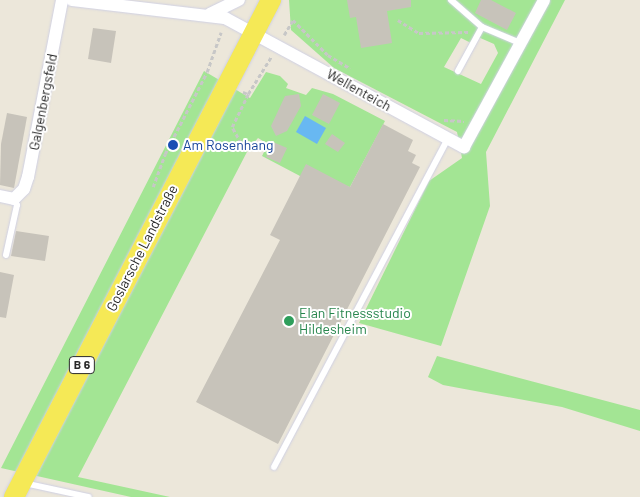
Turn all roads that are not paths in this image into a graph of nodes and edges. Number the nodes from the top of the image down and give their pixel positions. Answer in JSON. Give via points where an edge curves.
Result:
{"nodes":[{"id":1,"x":62,"y":0,"type":"edge"},
{"id":2,"x":72,"y":0,"type":"edge"},
{"id":3,"x":239,"y":0,"type":"edge"},
{"id":4,"x":271,"y":0,"type":"edge"},
{"id":5,"x":451,"y":0,"type":"edge"},
{"id":6,"x":544,"y":0,"type":"edge"},
{"id":7,"x":210,"y":14,"type":"junction"},
{"id":8,"x":482,"y":27,"type":"junction"},
{"id":9,"x":253,"y":34,"type":"junction"},
{"id":10,"x":520,"y":43,"type":"junction"},
{"id":11,"x":458,"y":71,"type":"dead end"},
{"id":12,"x":448,"y":138,"type":"junction"},
{"id":13,"x":0,"y":196,"type":"edge"},
{"id":14,"x":14,"y":199,"type":"junction"},
{"id":15,"x":6,"y":255,"type":"dead end"},
{"id":16,"x":274,"y":467,"type":"dead end"},
{"id":17,"x":18,"y":490,"type":"edge"},
{"id":18,"x":89,"y":497,"type":"edge"}],
"edges":[{"from":1,"to":14,"type":"street","name":"Galgenbergsfeld","via":[[28,178],[24,189]]},
{"from":2,"to":7,"type":"street"},
{"from":3,"to":7,"type":"street"},
{"from":4,"to":9,"type":"main road","name":"Goslarsche Landstraße","number":"B 6"},
{"from":5,"to":8,"type":"lane"},
{"from":6,"to":10,"type":"street"},
{"from":7,"to":9,"type":"street","via":[[225,18]]},
{"from":8,"to":10,"type":"lane"},
{"from":8,"to":11,"type":"lane"},
{"from":9,"to":12,"type":"street","name":"Wellenteich"},
{"from":9,"to":17,"type":"main road","name":"Goslarsche Landstraße","number":"B 6"},
{"from":10,"to":12,"type":"street","name":"Wellenteich","via":[[464,147]]},
{"from":12,"to":16,"type":"lane"},
{"from":13,"to":14,"type":"street"},
{"from":14,"to":15,"type":"lane","via":[[17,205]]},
{"from":17,"to":18,"type":"lane"}]}
